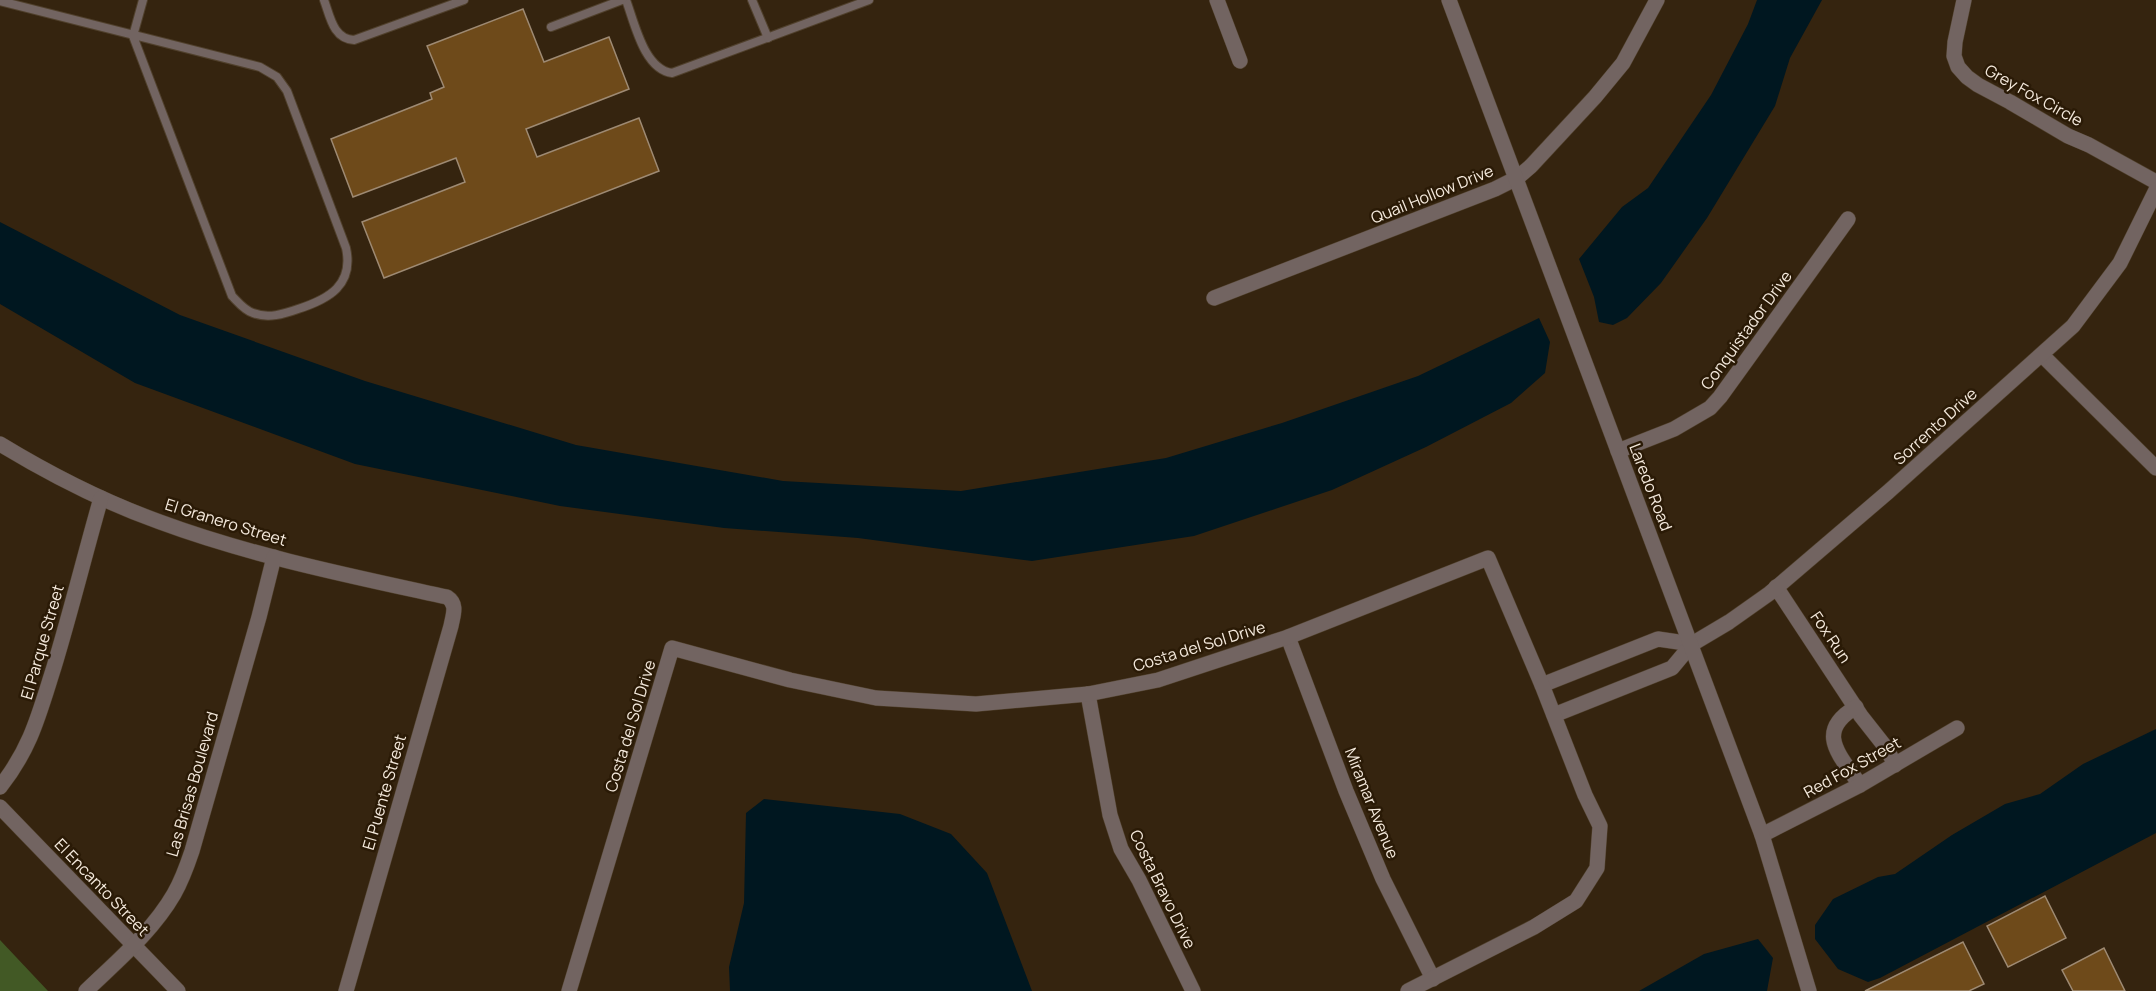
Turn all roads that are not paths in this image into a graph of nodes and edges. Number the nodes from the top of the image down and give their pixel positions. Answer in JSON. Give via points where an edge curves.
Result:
{"nodes":[{"id":1,"x":143,"y":0,"type":"edge"},
{"id":2,"x":324,"y":0,"type":"edge"},
{"id":3,"x":464,"y":0,"type":"edge"},
{"id":4,"x":624,"y":0,"type":"edge"},
{"id":5,"x":752,"y":0,"type":"edge"},
{"id":6,"x":869,"y":0,"type":"edge"},
{"id":7,"x":1216,"y":0,"type":"edge"},
{"id":8,"x":1449,"y":0,"type":"edge"},
{"id":9,"x":1657,"y":0,"type":"edge"},
{"id":10,"x":1964,"y":0,"type":"edge"},
{"id":11,"x":0,"y":1,"type":"edge"},
{"id":12,"x":551,"y":27,"type":"dead end"},
{"id":13,"x":133,"y":36,"type":"junction"},
{"id":14,"x":768,"y":38,"type":"junction"},
{"id":15,"x":1240,"y":60,"type":"dead end"},
{"id":16,"x":1517,"y":178,"type":"junction"},
{"id":17,"x":2156,"y":182,"type":"edge"},
{"id":18,"x":2156,"y":190,"type":"edge"},
{"id":19,"x":1848,"y":219,"type":"dead end"},
{"id":20,"x":2149,"y":220,"type":"edge"},
{"id":21,"x":1214,"y":298,"type":"dead end"},
{"id":22,"x":2042,"y":356,"type":"junction"},
{"id":23,"x":0,"y":444,"type":"edge"},
{"id":24,"x":1618,"y":451,"type":"junction"},
{"id":25,"x":2156,"y":468,"type":"edge"},
{"id":26,"x":101,"y":498,"type":"junction"},
{"id":27,"x":274,"y":557,"type":"junction"},
{"id":28,"x":1776,"y":587,"type":"junction"},
{"id":29,"x":453,"y":603,"type":"joint"},
{"id":30,"x":1288,"y":637,"type":"junction"},
{"id":31,"x":1692,"y":644,"type":"junction"},
{"id":32,"x":1542,"y":685,"type":"junction"},
{"id":33,"x":1088,"y":694,"type":"junction"},
{"id":34,"x":1856,"y":707,"type":"junction"},
{"id":35,"x":1554,"y":715,"type":"junction"},
{"id":36,"x":1957,"y":728,"type":"dead end"},
{"id":37,"x":1895,"y":765,"type":"junction"},
{"id":38,"x":1860,"y":785,"type":"junction"},
{"id":39,"x":0,"y":787,"type":"edge"},
{"id":40,"x":0,"y":807,"type":"edge"},
{"id":41,"x":1762,"y":834,"type":"junction"},
{"id":42,"x":133,"y":946,"type":"junction"},
{"id":43,"x":1432,"y":979,"type":"junction"},
{"id":44,"x":86,"y":991,"type":"edge"},
{"id":45,"x":178,"y":991,"type":"edge"},
{"id":46,"x":346,"y":991,"type":"edge"},
{"id":47,"x":569,"y":991,"type":"edge"},
{"id":48,"x":1193,"y":991,"type":"edge"},
{"id":49,"x":1408,"y":991,"type":"edge"},
{"id":50,"x":1809,"y":991,"type":"edge"}],
"edges":[{"from":1,"to":13,"type":"lane"},
{"from":2,"to":3,"type":"lane","via":[[337,32],[354,40]]},
{"from":4,"to":12,"type":"lane"},
{"from":4,"to":14,"type":"lane","via":[[648,57],[667,72],[679,72]]},
{"from":5,"to":14,"type":"lane"},
{"from":6,"to":14,"type":"lane"},
{"from":7,"to":15,"type":"street"},
{"from":8,"to":16,"type":"street","name":"Laredo Road"},
{"from":9,"to":16,"type":"street","name":"Quail Hollow Drive","via":[[1623,63]]},
{"from":10,"to":17,"type":"street","name":"Grey Fox Circle","via":[[1954,56],[1967,77]]},
{"from":11,"to":13,"type":"lane"},
{"from":13,"to":13,"type":"lane","via":[[232,296],[242,307],[264,316],[284,314],[329,296],[348,269],[346,248],[283,83],[260,68]]},
{"from":16,"to":21,"type":"street","name":"Quail Hollow Drive"},
{"from":16,"to":24,"type":"street","name":"Laredo Road"},
{"from":18,"to":20,"type":"street","name":"Sorrento Drive"},
{"from":19,"to":24,"type":"street","name":"Conquistador Drive","via":[[1710,408],[1674,429]]},
{"from":20,"to":22,"type":"street","name":"Sorrento Drive","via":[[2073,326]]},
{"from":22,"to":25,"type":"street"},
{"from":22,"to":28,"type":"street","name":"Sorrento Drive"},
{"from":23,"to":26,"type":"street","name":"El Granero Street"},
{"from":24,"to":31,"type":"street","name":"Laredo Road"},
{"from":26,"to":27,"type":"street","name":"El Granero Street","via":[[161,523]]},
{"from":26,"to":39,"type":"street","name":"El Parque Street","via":[[37,720],[24,754]]},
{"from":27,"to":29,"type":"street","name":"El Granero Street","via":[[447,597]]},
{"from":27,"to":42,"type":"street","name":"Las Brisas Boulevard","via":[[187,866],[167,905]]},
{"from":28,"to":31,"type":"street","name":"Sorrento Drive"},
{"from":28,"to":34,"type":"street","name":"Fox Run"},
{"from":29,"to":46,"type":"street","name":"El Puente Street","via":[[451,626]]},
{"from":30,"to":32,"type":"street","name":"Costa del Sol Drive","via":[[1488,558]]},
{"from":30,"to":33,"type":"street","name":"Costa del Sol Drive","via":[[1158,680]]},
{"from":30,"to":43,"type":"street","name":"Miramar Avenue","via":[[1378,868]]},
{"from":31,"to":32,"type":"street","via":[[1658,639]]},
{"from":31,"to":35,"type":"street","name":"Sorrento Drive","via":[[1671,668]]},
{"from":31,"to":41,"type":"street","name":"Laredo Road"},
{"from":32,"to":35,"type":"street","name":"Costa del Sol Drive"},
{"from":33,"to":47,"type":"street","name":"Costa del Sol Drive","via":[[976,704],[876,698],[672,648]]},
{"from":33,"to":48,"type":"street","name":"Costa Bravo Drive","via":[[1110,814],[1121,849]]},
{"from":34,"to":37,"type":"street","name":"Fox Run"},
{"from":34,"to":38,"type":"street","via":[[1837,723],[1833,740]]},
{"from":35,"to":43,"type":"street","name":"Costa del Sol Drive","via":[[1600,826],[1597,868],[1576,901]]},
{"from":36,"to":37,"type":"street","name":"Red Fox Street"},
{"from":37,"to":38,"type":"street","name":"Red Fox Street"},
{"from":38,"to":41,"type":"street","name":"Red Fox Street"},
{"from":40,"to":42,"type":"street","name":"El Encanto Street"},
{"from":41,"to":50,"type":"street","name":"Laredo Road"},
{"from":42,"to":44,"type":"street","name":"Las Brisas Boulevard"},
{"from":42,"to":45,"type":"street","name":"El Encanto Street"},
{"from":43,"to":49,"type":"street","name":"Costa del Sol Drive"}]}
